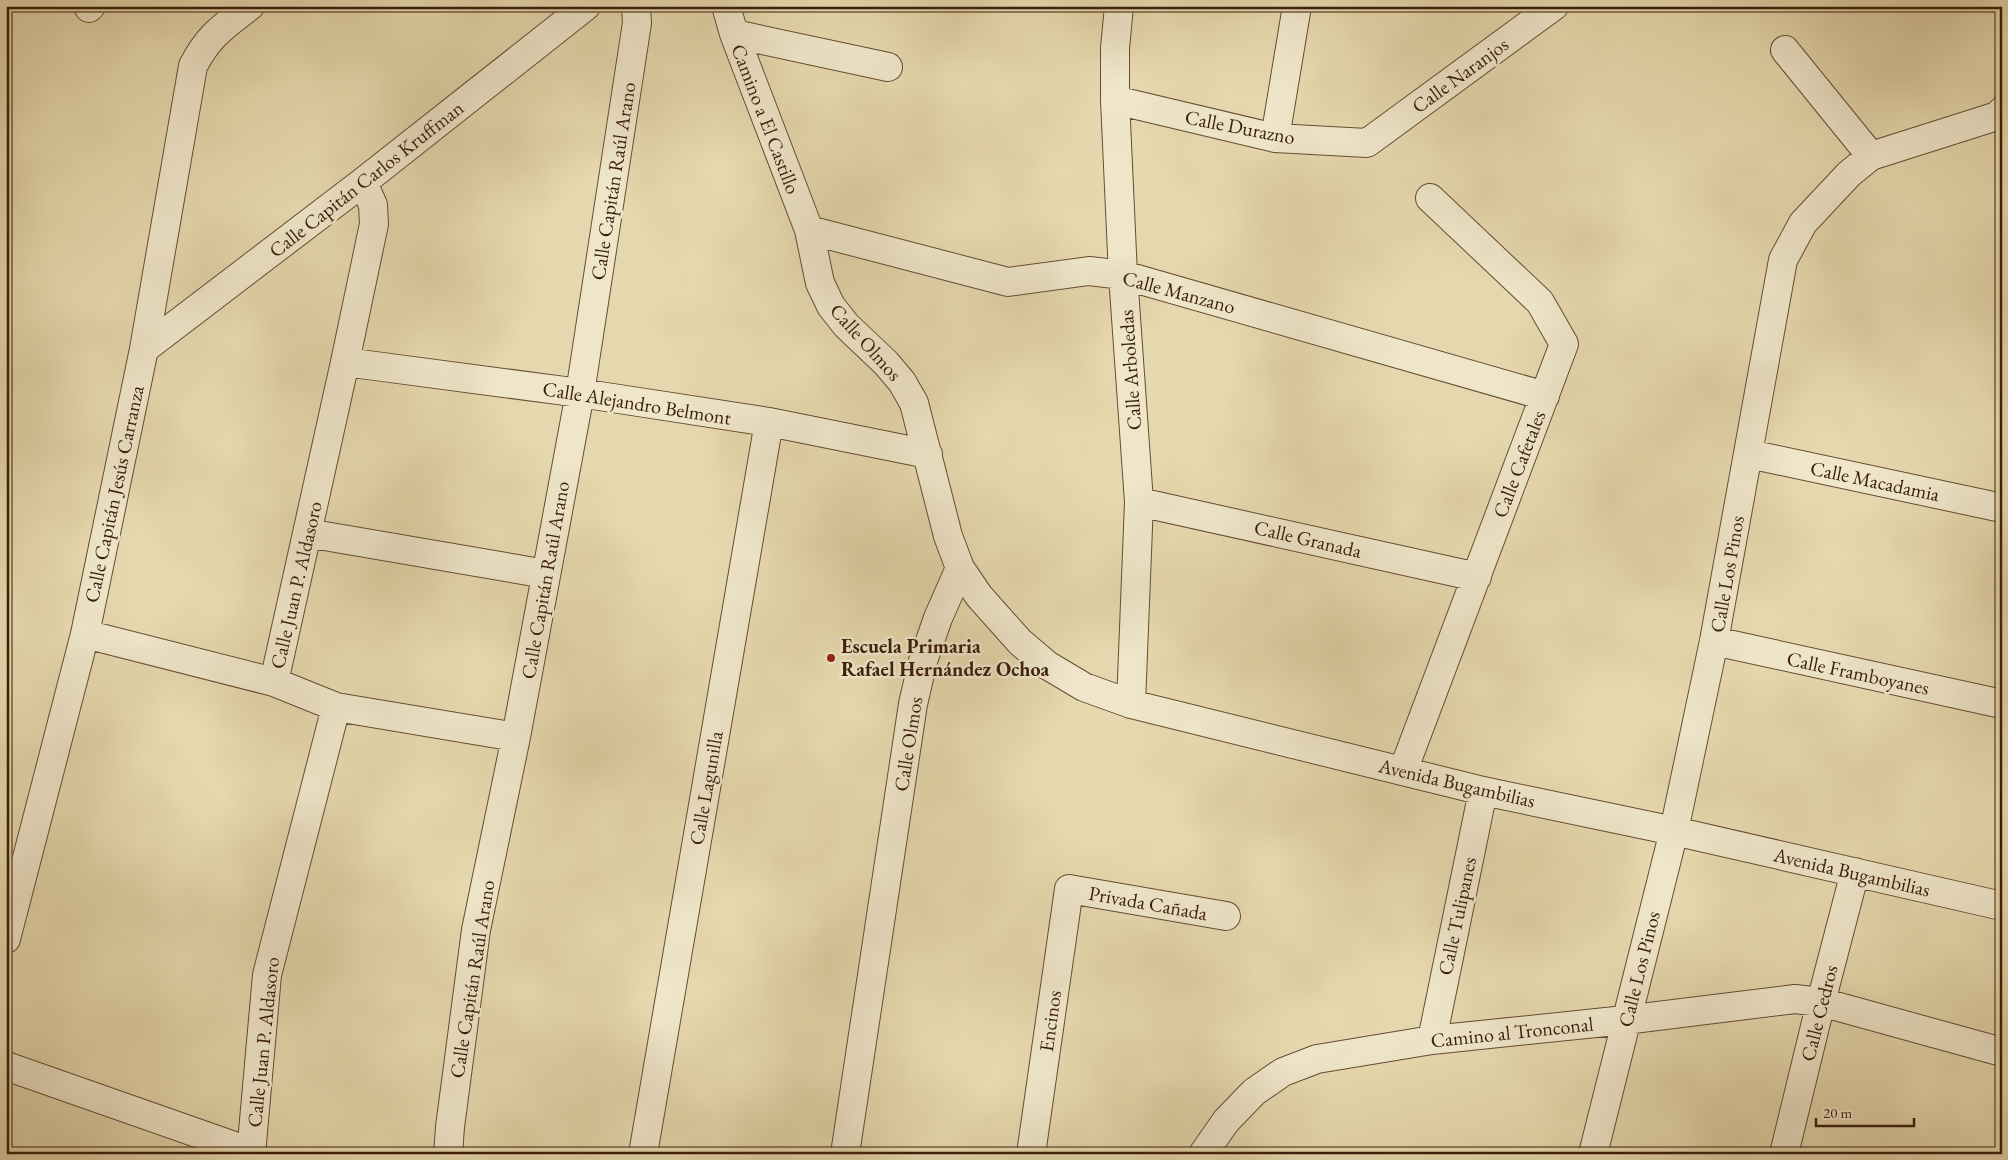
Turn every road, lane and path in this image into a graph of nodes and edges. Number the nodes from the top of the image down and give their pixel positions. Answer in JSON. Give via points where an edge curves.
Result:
{"nodes":[{"id":1,"x":250,"y":6,"type":"edge"},
{"id":2,"x":586,"y":6,"type":"edge"},
{"id":3,"x":636,"y":6,"type":"edge"},
{"id":4,"x":726,"y":6,"type":"edge"},
{"id":5,"x":1119,"y":6,"type":"edge"},
{"id":6,"x":1297,"y":6,"type":"edge"},
{"id":7,"x":1554,"y":6,"type":"edge"},
{"id":8,"x":734,"y":34,"type":"junction"},
{"id":9,"x":1785,"y":50,"type":"dead end"},
{"id":10,"x":888,"y":67,"type":"dead end"},
{"id":11,"x":1115,"y":100,"type":"junction"},
{"id":12,"x":2002,"y":111,"type":"edge"},
{"id":13,"x":1275,"y":138,"type":"junction"},
{"id":14,"x":1367,"y":143,"type":"joint"},
{"id":15,"x":1871,"y":156,"type":"junction"},
{"id":16,"x":364,"y":182,"type":"junction"},
{"id":17,"x":1430,"y":198,"type":"dead end"},
{"id":18,"x":809,"y":230,"type":"junction"},
{"id":19,"x":1123,"y":274,"type":"junction"},
{"id":20,"x":144,"y":349,"type":"junction"},
{"id":21,"x":345,"y":362,"type":"junction"},
{"id":22,"x":580,"y":393,"type":"junction"},
{"id":23,"x":1545,"y":396,"type":"junction"},
{"id":24,"x":769,"y":422,"type":"junction"},
{"id":25,"x":928,"y":454,"type":"junction"},
{"id":26,"x":1749,"y":454,"type":"junction"},
{"id":27,"x":1139,"y":502,"type":"junction"},
{"id":28,"x":2002,"y":508,"type":"edge"},
{"id":29,"x":307,"y":533,"type":"junction"},
{"id":30,"x":960,"y":568,"type":"junction"},
{"id":31,"x":546,"y":574,"type":"junction"},
{"id":32,"x":1477,"y":577,"type":"junction"},
{"id":33,"x":85,"y":634,"type":"junction"},
{"id":34,"x":1714,"y":641,"type":"junction"},
{"id":35,"x":274,"y":682,"type":"junction"},
{"id":36,"x":1131,"y":704,"type":"junction"},
{"id":37,"x":2002,"y":704,"type":"edge"},
{"id":38,"x":336,"y":707,"type":"junction"},
{"id":39,"x":516,"y":737,"type":"junction"},
{"id":40,"x":1403,"y":771,"type":"junction"},
{"id":41,"x":1483,"y":791,"type":"junction"},
{"id":42,"x":1674,"y":832,"type":"junction"},
{"id":43,"x":1855,"y":872,"type":"junction"},
{"id":44,"x":1069,"y":889,"type":"joint"},
{"id":45,"x":2002,"y":906,"type":"edge"},
{"id":46,"x":1226,"y":916,"type":"dead end"},
{"id":47,"x":6,"y":939,"type":"edge"},
{"id":48,"x":1821,"y":1002,"type":"junction"},
{"id":49,"x":1625,"y":1020,"type":"junction"},
{"id":50,"x":1432,"y":1040,"type":"junction"},
{"id":51,"x":2002,"y":1052,"type":"edge"},
{"id":52,"x":6,"y":1066,"type":"edge"},
{"id":53,"x":251,"y":1153,"type":"edge"},
{"id":54,"x":448,"y":1154,"type":"edge"},
{"id":55,"x":644,"y":1154,"type":"edge"},
{"id":56,"x":845,"y":1154,"type":"edge"},
{"id":57,"x":1031,"y":1154,"type":"edge"},
{"id":58,"x":1203,"y":1154,"type":"edge"},
{"id":59,"x":1592,"y":1154,"type":"edge"},
{"id":60,"x":1784,"y":1154,"type":"edge"}],
"edges":[{"from":1,"to":20,"type":"street","name":"Calle Capitán Jesús Carranza","via":[[217,31],[203,46],[193,66]]},
{"from":2,"to":16,"type":"street","name":"Calle Capitán Carlos Kruffman"},
{"from":3,"to":22,"type":"street","name":"Calle Capitán Raúl Arano","via":[[638,23]]},
{"from":4,"to":8,"type":"street","name":"Camino a El Castillo"},
{"from":5,"to":11,"type":"street","name":"Calle Arboledas"},
{"from":6,"to":13,"type":"street"},
{"from":7,"to":14,"type":"street","name":"Calle Naranjos"},
{"from":8,"to":10,"type":"street"},
{"from":8,"to":18,"type":"street","name":"Camino a El Castillo"},
{"from":9,"to":15,"type":"street"},
{"from":11,"to":13,"type":"street","name":"Calle Durazno"},
{"from":11,"to":19,"type":"street","name":"Calle Arboledas"},
{"from":12,"to":15,"type":"street","name":"Calle Los Pinos","via":[[1997,116]]},
{"from":13,"to":14,"type":"street","name":"Calle Durazno"},
{"from":15,"to":26,"type":"street","name":"Calle Los Pinos","via":[[1849,174],[1803,223],[1783,260]]},
{"from":16,"to":20,"type":"street","name":"Calle Capitán Carlos Kruffman"},
{"from":16,"to":21,"type":"street","name":"Calle Juan P. Aldasoro","via":[[374,224]]},
{"from":17,"to":23,"type":"street","name":"Calle Cafetales","via":[[1540,302],[1564,344]]},
{"from":18,"to":19,"type":"street","name":"Calle Manzano","via":[[1008,282],[1089,271]]},
{"from":18,"to":25,"type":"street","name":"Calle Olmos","via":[[820,283],[830,306],[902,382],[914,403]]},
{"from":19,"to":23,"type":"street","name":"Calle Manzano"},
{"from":19,"to":27,"type":"street","name":"Calle Arboledas"},
{"from":20,"to":33,"type":"street","name":"Calle Capitán Jesús Carranza"},
{"from":21,"to":22,"type":"street","name":"Calle Alejandro Belmont"},
{"from":21,"to":29,"type":"street","name":"Calle Juan P. Aldasoro"},
{"from":22,"to":24,"type":"street","name":"Calle Alejandro Belmont"},
{"from":22,"to":31,"type":"street","name":"Calle Capitán Raúl Arano"},
{"from":23,"to":32,"type":"street","name":"Calle Cafetales"},
{"from":24,"to":25,"type":"street","name":"Calle Alejandro Belmont"},
{"from":24,"to":55,"type":"street","name":"Calle Lagunilla"},
{"from":25,"to":30,"type":"street","name":"Calle Olmos","via":[[948,536]]},
{"from":26,"to":28,"type":"street","name":"Calle Macadamia"},
{"from":26,"to":34,"type":"street","name":"Calle Los Pinos"},
{"from":27,"to":32,"type":"street","name":"Calle Granada"},
{"from":27,"to":36,"type":"street","name":"Calle Arboledas"},
{"from":29,"to":31,"type":"street"},
{"from":29,"to":35,"type":"street","name":"Calle Juan P. Aldasoro"},
{"from":30,"to":36,"type":"street","name":"Avenida Bugambilias","via":[[978,596],[1020,642],[1047,665],[1084,687]]},
{"from":30,"to":56,"type":"street","name":"Calle Olmos","via":[[923,661],[913,704]]},
{"from":31,"to":39,"type":"street","name":"Calle Capitán Raúl Arano"},
{"from":32,"to":40,"type":"street","name":"Calle Cafetales"},
{"from":33,"to":35,"type":"street"},
{"from":33,"to":47,"type":"street","name":"Calle Capitán Jesús Carranza"},
{"from":34,"to":37,"type":"street","name":"Calle Framboyanes"},
{"from":34,"to":42,"type":"street","name":"Calle Los Pinos"},
{"from":35,"to":38,"type":"street","name":"Calle Juan P. Aldasoro"},
{"from":36,"to":40,"type":"street","name":"Avenida Bugambilias"},
{"from":38,"to":39,"type":"street"},
{"from":38,"to":53,"type":"street","name":"Calle Juan P. Aldasoro","via":[[267,975]]},
{"from":39,"to":54,"type":"street","name":"Calle Capitán Raúl Arano","via":[[476,930]]},
{"from":40,"to":41,"type":"street","name":"Avenida Bugambilias"},
{"from":41,"to":42,"type":"street","name":"Avenida Bugambilias"},
{"from":41,"to":50,"type":"street","name":"Calle Tulipanes"},
{"from":42,"to":43,"type":"street","name":"Avenida Bugambilias"},
{"from":42,"to":49,"type":"street","name":"Calle Los Pinos"},
{"from":43,"to":45,"type":"street","name":"Avenida Bugambilias"},
{"from":43,"to":48,"type":"street","name":"Calle Cedros"},
{"from":44,"to":46,"type":"street","name":"Privada Cañada"},
{"from":44,"to":57,"type":"street","name":"Encinos"},
{"from":48,"to":49,"type":"street","name":"Camino al Tronconal","via":[[1795,999]]},
{"from":48,"to":51,"type":"street","name":"Camino al Tronconal"},
{"from":48,"to":60,"type":"street","name":"Calle Cedros"},
{"from":49,"to":50,"type":"street","name":"Camino al Tronconal"},
{"from":49,"to":59,"type":"street","name":"Calle Los Pinos"},
{"from":50,"to":58,"type":"street","name":"Camino al Tronconal","via":[[1317,1059],[1283,1072],[1254,1092],[1226,1121]]},
{"from":52,"to":53,"type":"street"}]}
